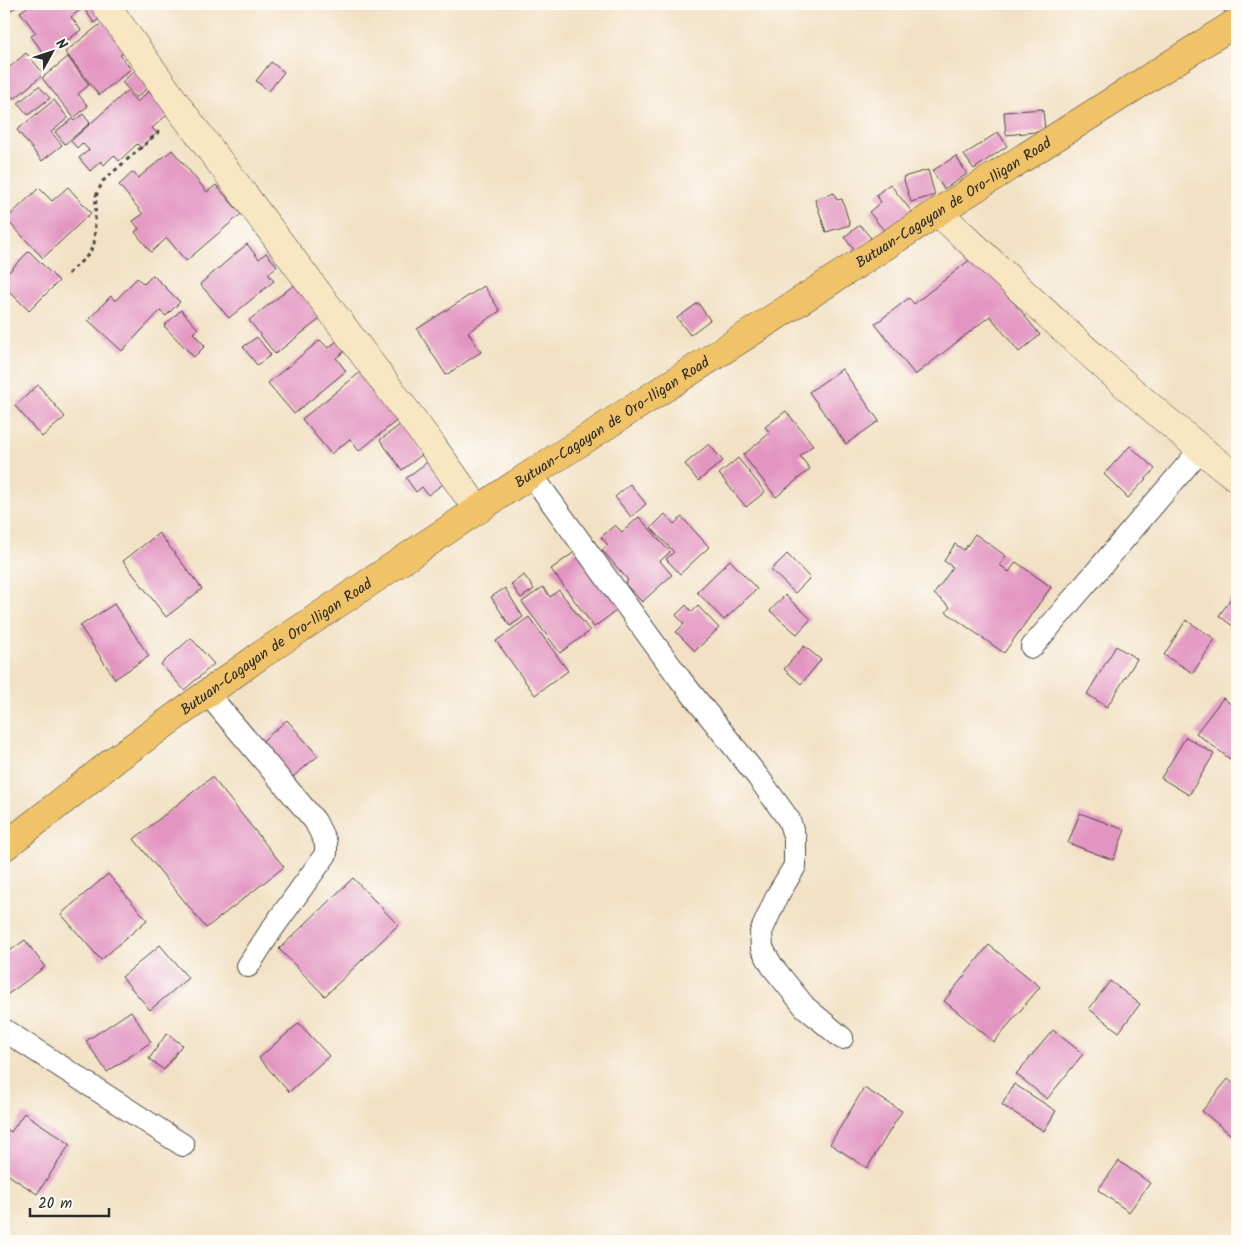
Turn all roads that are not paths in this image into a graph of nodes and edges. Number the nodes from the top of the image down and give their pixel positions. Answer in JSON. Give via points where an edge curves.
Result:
{"nodes":[{"id":1,"x":105,"y":4,"type":"edge"},
{"id":2,"x":1237,"y":22,"type":"edge"},
{"id":3,"x":938,"y":212,"type":"junction"},
{"id":4,"x":1201,"y":449,"type":"junction"},
{"id":5,"x":531,"y":474,"type":"junction"},
{"id":6,"x":1237,"y":478,"type":"edge"},
{"id":7,"x":478,"y":510,"type":"junction"},
{"id":8,"x":1032,"y":647,"type":"dead end"},
{"id":9,"x":207,"y":693,"type":"junction"},
{"id":10,"x":4,"y":847,"type":"edge"},
{"id":11,"x":248,"y":966,"type":"dead end"},
{"id":12,"x":4,"y":1030,"type":"edge"},
{"id":13,"x":842,"y":1038,"type":"dead end"},
{"id":14,"x":183,"y":1145,"type":"dead end"}],
"edges":[{"from":1,"to":7,"type":"street"},
{"from":2,"to":3,"type":"highway","name":"Butuan-Cagayan de Oro-Iligan Road"},
{"from":3,"to":4,"type":"street","via":[[1063,329]]},
{"from":3,"to":5,"type":"highway","name":"Butuan-Cagayan de Oro-Iligan Road"},
{"from":4,"to":6,"type":"street"},
{"from":4,"to":8,"type":"street"},
{"from":5,"to":7,"type":"highway","name":"Butuan-Cagayan de Oro-Iligan Road"},
{"from":5,"to":13,"type":"street","via":[[680,679],[789,820],[795,839],[795,866],[761,932],[762,948],[772,966],[805,1007]]},
{"from":7,"to":9,"type":"highway","name":"Butuan-Cagayan de Oro-Iligan Road"},
{"from":9,"to":10,"type":"highway","name":"Butuan-Cagayan de Oro-Iligan Road"},
{"from":9,"to":11,"type":"street","via":[[315,821],[326,843],[326,854]]},
{"from":12,"to":14,"type":"street"}]}
